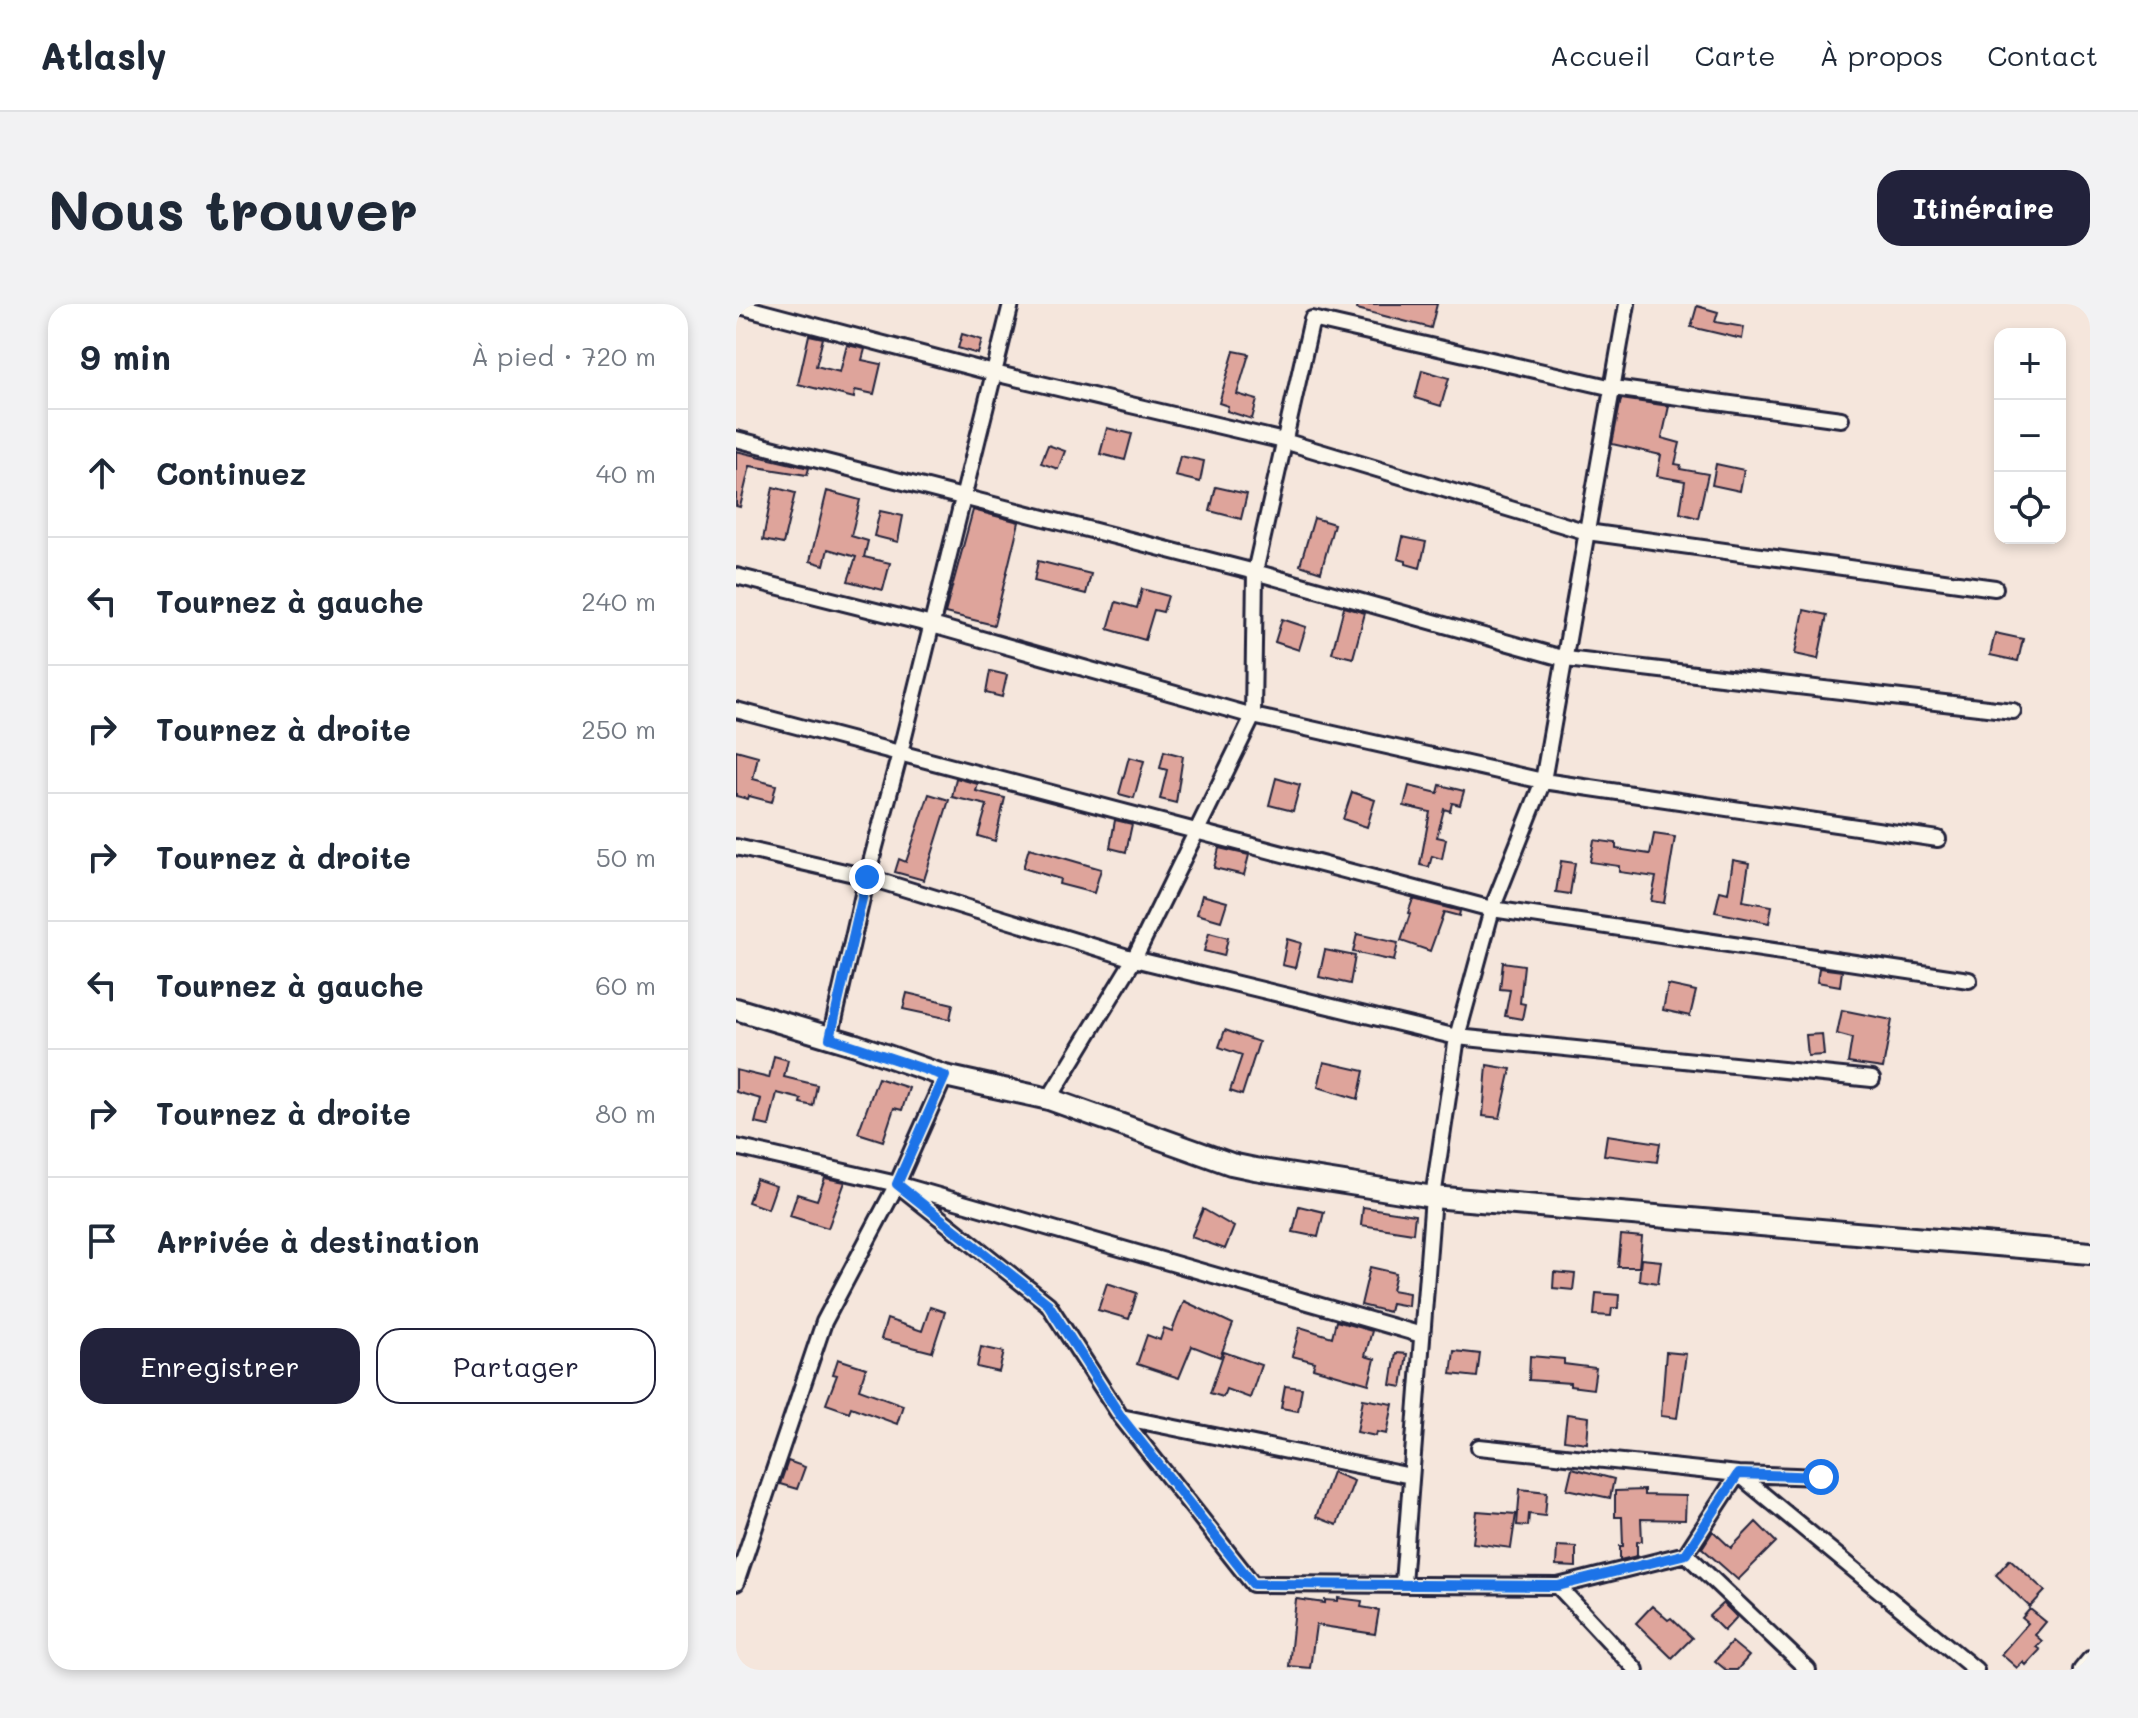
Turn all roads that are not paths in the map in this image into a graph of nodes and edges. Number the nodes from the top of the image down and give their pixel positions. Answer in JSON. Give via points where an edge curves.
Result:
{"nodes":[{"id":1,"x":1011,"y":304,"type":"edge"},
{"id":2,"x":1627,"y":304,"type":"edge"},
{"id":3,"x":736,"y":305,"type":"edge"},
{"id":4,"x":994,"y":373,"type":"junction"},
{"id":5,"x":1613,"y":388,"type":"junction"},
{"id":6,"x":1841,"y":419,"type":"dead end"},
{"id":7,"x":736,"y":439,"type":"edge"},
{"id":8,"x":1284,"y":441,"type":"junction"},
{"id":9,"x":964,"y":496,"type":"junction"},
{"id":10,"x":1587,"y":532,"type":"junction"},
{"id":11,"x":1255,"y":572,"type":"junction"},
{"id":12,"x":736,"y":576,"type":"edge"},
{"id":13,"x":1995,"y":588,"type":"dead end"},
{"id":14,"x":932,"y":625,"type":"junction"},
{"id":15,"x":1566,"y":659,"type":"junction"},
{"id":16,"x":736,"y":710,"type":"edge"},
{"id":17,"x":2013,"y":711,"type":"dead end"},
{"id":18,"x":1253,"y":716,"type":"junction"},
{"id":19,"x":900,"y":753,"type":"junction"},
{"id":20,"x":1543,"y":781,"type":"junction"},
{"id":21,"x":1197,"y":830,"type":"junction"},
{"id":22,"x":1938,"y":839,"type":"dead end"},
{"id":23,"x":736,"y":847,"type":"edge"},
{"id":24,"x":867,"y":877,"type":"junction"},
{"id":25,"x":1492,"y":909,"type":"junction"},
{"id":26,"x":1134,"y":959,"type":"junction"},
{"id":27,"x":1969,"y":980,"type":"dead end"},
{"id":28,"x":736,"y":1009,"type":"edge"},
{"id":29,"x":1457,"y":1037,"type":"junction"},
{"id":30,"x":830,"y":1038,"type":"junction"},
{"id":31,"x":945,"y":1076,"type":"junction"},
{"id":32,"x":1872,"y":1079,"type":"dead end"},
{"id":33,"x":1049,"y":1099,"type":"junction"},
{"id":34,"x":736,"y":1147,"type":"edge"},
{"id":35,"x":897,"y":1184,"type":"junction"},
{"id":36,"x":1433,"y":1197,"type":"junction"},
{"id":37,"x":2090,"y":1253,"type":"edge"},
{"id":38,"x":1422,"y":1335,"type":"junction"},
{"id":39,"x":1121,"y":1417,"type":"junction"},
{"id":40,"x":1479,"y":1447,"type":"dead end"},
{"id":41,"x":1738,"y":1474,"type":"junction"},
{"id":42,"x":1411,"y":1476,"type":"junction"},
{"id":43,"x":1821,"y":1477,"type":"dead end"},
{"id":44,"x":1686,"y":1554,"type":"junction"},
{"id":45,"x":740,"y":1555,"type":"edge"},
{"id":46,"x":736,"y":1583,"type":"edge"},
{"id":47,"x":1403,"y":1583,"type":"junction"},
{"id":48,"x":1558,"y":1586,"type":"junction"},
{"id":49,"x":2090,"y":1659,"type":"edge"},
{"id":50,"x":1636,"y":1670,"type":"edge"},
{"id":51,"x":1808,"y":1670,"type":"edge"},
{"id":52,"x":1976,"y":1670,"type":"edge"},
{"id":53,"x":2081,"y":1670,"type":"edge"}],
"edges":[{"from":1,"to":4,"type":"street"},
{"from":2,"to":5,"type":"street"},
{"from":3,"to":4,"type":"street"},
{"from":4,"to":8,"type":"street"},
{"from":4,"to":9,"type":"street"},
{"from":5,"to":6,"type":"street"},
{"from":5,"to":8,"type":"street","via":[[1312,319]]},
{"from":5,"to":10,"type":"street"},
{"from":7,"to":9,"type":"street"},
{"from":8,"to":10,"type":"street"},
{"from":8,"to":11,"type":"street"},
{"from":9,"to":11,"type":"street"},
{"from":9,"to":14,"type":"street"},
{"from":10,"to":13,"type":"street"},
{"from":10,"to":15,"type":"street"},
{"from":11,"to":15,"type":"street"},
{"from":11,"to":18,"type":"street"},
{"from":12,"to":14,"type":"street"},
{"from":14,"to":18,"type":"street"},
{"from":14,"to":19,"type":"street"},
{"from":15,"to":17,"type":"street"},
{"from":15,"to":20,"type":"street"},
{"from":16,"to":19,"type":"street"},
{"from":18,"to":20,"type":"street"},
{"from":18,"to":21,"type":"street"},
{"from":19,"to":21,"type":"street"},
{"from":19,"to":24,"type":"street"},
{"from":20,"to":22,"type":"street"},
{"from":20,"to":25,"type":"street"},
{"from":21,"to":25,"type":"street"},
{"from":21,"to":26,"type":"street"},
{"from":23,"to":24,"type":"street"},
{"from":24,"to":26,"type":"street"},
{"from":24,"to":30,"type":"street"},
{"from":25,"to":27,"type":"street"},
{"from":25,"to":29,"type":"street"},
{"from":26,"to":29,"type":"street"},
{"from":26,"to":33,"type":"street"},
{"from":28,"to":30,"type":"main road"},
{"from":29,"to":32,"type":"street"},
{"from":29,"to":36,"type":"street"},
{"from":30,"to":31,"type":"main road"},
{"from":31,"to":33,"type":"main road"},
{"from":31,"to":35,"type":"street"},
{"from":33,"to":36,"type":"main road","via":[[1231,1164]]},
{"from":34,"to":35,"type":"street"},
{"from":35,"to":38,"type":"street"},
{"from":35,"to":39,"type":"street","via":[[1048,1304]]},
{"from":35,"to":45,"type":"street","via":[[824,1322]]},
{"from":36,"to":37,"type":"main road"},
{"from":36,"to":38,"type":"street"},
{"from":38,"to":42,"type":"street"},
{"from":39,"to":42,"type":"street"},
{"from":39,"to":47,"type":"street","via":[[1253,1584]]},
{"from":40,"to":41,"type":"street"},
{"from":41,"to":43,"type":"street"},
{"from":41,"to":44,"type":"street"},
{"from":41,"to":52,"type":"street"},
{"from":42,"to":47,"type":"street"},
{"from":44,"to":48,"type":"street"},
{"from":44,"to":51,"type":"street"},
{"from":45,"to":46,"type":"street"},
{"from":47,"to":48,"type":"street"},
{"from":48,"to":50,"type":"street"},
{"from":49,"to":53,"type":"street"}]}
